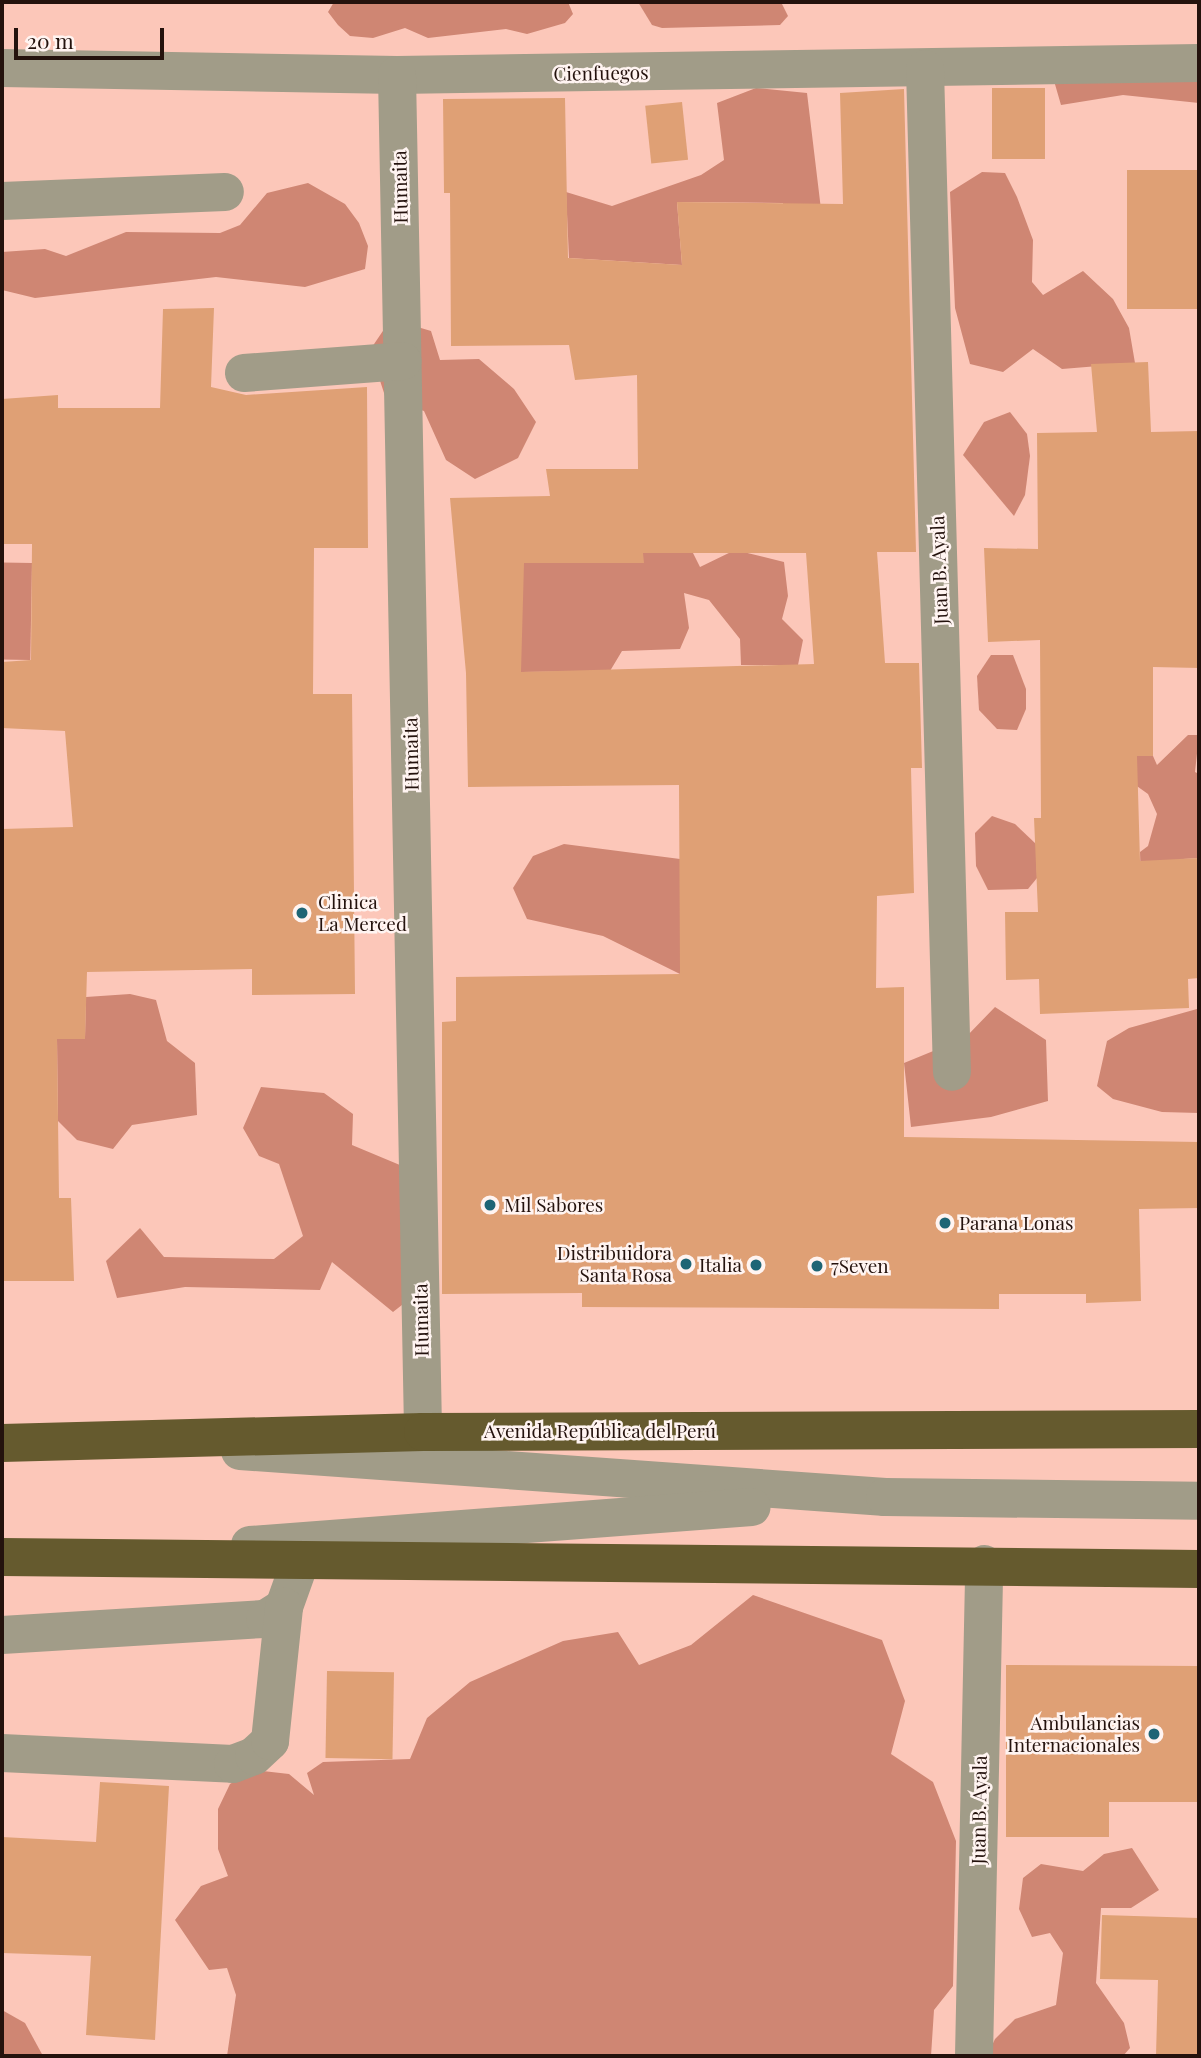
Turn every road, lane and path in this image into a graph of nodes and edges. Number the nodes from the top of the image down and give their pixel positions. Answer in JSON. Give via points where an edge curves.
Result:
{"nodes":[{"id":1,"x":1199,"y":63,"type":"edge"},
{"id":2,"x":2,"y":68,"type":"edge"},
{"id":3,"x":925,"y":69,"type":"junction"},
{"id":4,"x":397,"y":75,"type":"junction"},
{"id":5,"x":225,"y":192,"type":"dead end"},
{"id":6,"x":2,"y":201,"type":"edge"},
{"id":7,"x":403,"y":361,"type":"junction"},
{"id":8,"x":244,"y":373,"type":"dead end"},
{"id":9,"x":952,"y":1072,"type":"dead end"},
{"id":10,"x":2,"y":1424,"type":"edge"},
{"id":11,"x":1199,"y":1429,"type":"edge"},
{"id":12,"x":423,"y":1432,"type":"junction"},
{"id":13,"x":95,"y":1441,"type":"junction"},
{"id":14,"x":2,"y":1443,"type":"edge"},
{"id":15,"x":885,"y":1497,"type":"junction"},
{"id":16,"x":1199,"y":1501,"type":"edge"},
{"id":17,"x":2,"y":1557,"type":"edge"},
{"id":18,"x":94,"y":1557,"type":"junction"},
{"id":19,"x":300,"y":1562,"type":"junction"},
{"id":20,"x":984,"y":1564,"type":"junction"},
{"id":21,"x":1199,"y":1569,"type":"edge"},
{"id":22,"x":284,"y":1608,"type":"junction"},
{"id":23,"x":2,"y":1635,"type":"edge"},
{"id":24,"x":2,"y":1752,"type":"edge"},
{"id":25,"x":974,"y":2056,"type":"edge"}],
"edges":[{"from":1,"to":3,"type":"street","name":"Cienfuegos"},
{"from":2,"to":4,"type":"street","name":"Cienfuegos"},
{"from":3,"to":4,"type":"street","name":"Cienfuegos"},
{"from":3,"to":9,"type":"street","name":"Juan B. Ayala"},
{"from":4,"to":7,"type":"street","name":"Humaita"},
{"from":5,"to":6,"type":"street"},
{"from":7,"to":8,"type":"street"},
{"from":7,"to":12,"type":"street","name":"Humaita"},
{"from":10,"to":13,"type":"street"},
{"from":11,"to":12,"type":"highway","name":"Avenida República del Perú"},
{"from":12,"to":13,"type":"highway","name":"Avenida República del Perú"},
{"from":13,"to":14,"type":"highway","name":"Avenida República del Perú"},
{"from":13,"to":15,"type":"street"},
{"from":15,"to":16,"type":"street"},
{"from":15,"to":18,"type":"street"},
{"from":17,"to":18,"type":"highway"},
{"from":18,"to":19,"type":"highway"},
{"from":19,"to":20,"type":"highway"},
{"from":19,"to":22,"type":"street"},
{"from":20,"to":21,"type":"highway"},
{"from":20,"to":25,"type":"street","name":"Juan B. Ayala"},
{"from":22,"to":23,"type":"street","via":[[265,1619]]},
{"from":22,"to":24,"type":"street","via":[[270,1741],[254,1756],[233,1764]]}]}
